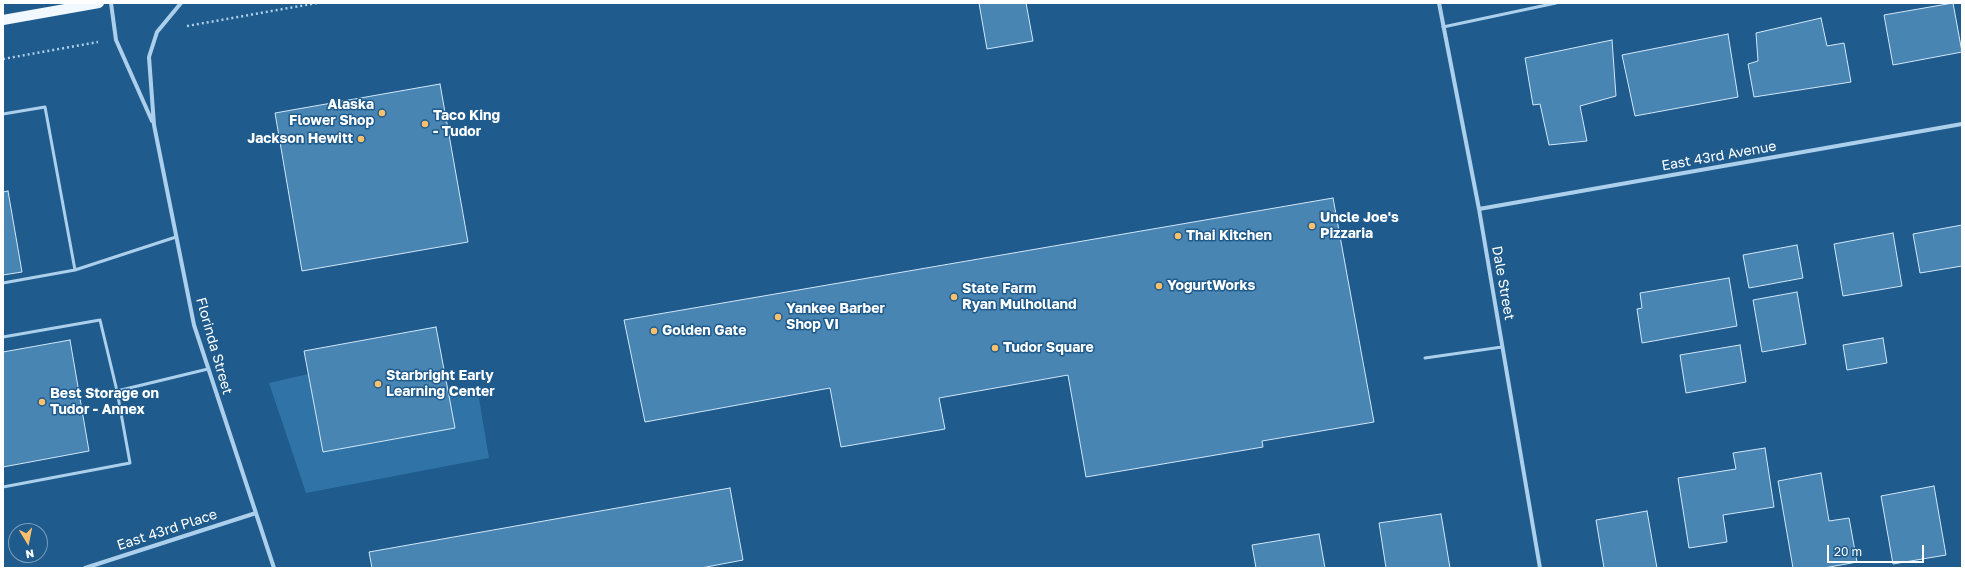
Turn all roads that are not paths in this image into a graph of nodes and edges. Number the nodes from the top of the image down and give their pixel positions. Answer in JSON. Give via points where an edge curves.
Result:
{"nodes":[{"id":1,"x":99,"y":3,"type":"edge"},
{"id":2,"x":111,"y":3,"type":"edge"},
{"id":3,"x":181,"y":3,"type":"edge"},
{"id":4,"x":1439,"y":3,"type":"edge"},
{"id":5,"x":1556,"y":3,"type":"edge"},
{"id":6,"x":3,"y":20,"type":"edge"},
{"id":7,"x":1443,"y":27,"type":"junction"},
{"id":8,"x":3,"y":114,"type":"edge"},
{"id":9,"x":1962,"y":124,"type":"edge"},
{"id":10,"x":154,"y":125,"type":"junction"},
{"id":11,"x":1479,"y":209,"type":"junction"},
{"id":12,"x":176,"y":237,"type":"junction"},
{"id":13,"x":75,"y":270,"type":"junction"},
{"id":14,"x":3,"y":283,"type":"edge"},
{"id":15,"x":3,"y":337,"type":"edge"},
{"id":16,"x":1502,"y":346,"type":"junction"},
{"id":17,"x":1425,"y":358,"type":"dead end"},
{"id":18,"x":208,"y":369,"type":"junction"},
{"id":19,"x":117,"y":391,"type":"junction"},
{"id":20,"x":3,"y":487,"type":"edge"},
{"id":21,"x":256,"y":513,"type":"junction"},
{"id":22,"x":85,"y":568,"type":"edge"},
{"id":23,"x":274,"y":568,"type":"edge"},
{"id":24,"x":1540,"y":568,"type":"edge"}],
"edges":[{"from":1,"to":6,"type":"main road"},
{"from":2,"to":10,"type":"street","name":"Florinda Street","via":[[116,40]]},
{"from":3,"to":10,"type":"street","name":"Florinda Street","via":[[157,32],[149,57]]},
{"from":4,"to":7,"type":"street","name":"Dale Street"},
{"from":5,"to":7,"type":"lane"},
{"from":7,"to":11,"type":"street","name":"Dale Street"},
{"from":8,"to":13,"type":"lane","via":[[45,107]]},
{"from":9,"to":11,"type":"street","name":"East 43rd Avenue"},
{"from":10,"to":12,"type":"street","name":"Florinda Street"},
{"from":11,"to":16,"type":"street","name":"Dale Street"},
{"from":12,"to":13,"type":"lane"},
{"from":12,"to":18,"type":"street","name":"Florinda Street","via":[[194,325]]},
{"from":13,"to":14,"type":"lane"},
{"from":15,"to":19,"type":"lane","via":[[100,320]]},
{"from":16,"to":17,"type":"lane"},
{"from":16,"to":24,"type":"street","name":"Dale Street"},
{"from":18,"to":19,"type":"lane"},
{"from":18,"to":21,"type":"street","name":"Florinda Street"},
{"from":19,"to":20,"type":"lane","via":[[130,463]]},
{"from":21,"to":22,"type":"street","name":"East 43rd Place"},
{"from":21,"to":23,"type":"street","name":"Florinda Street"}]}
